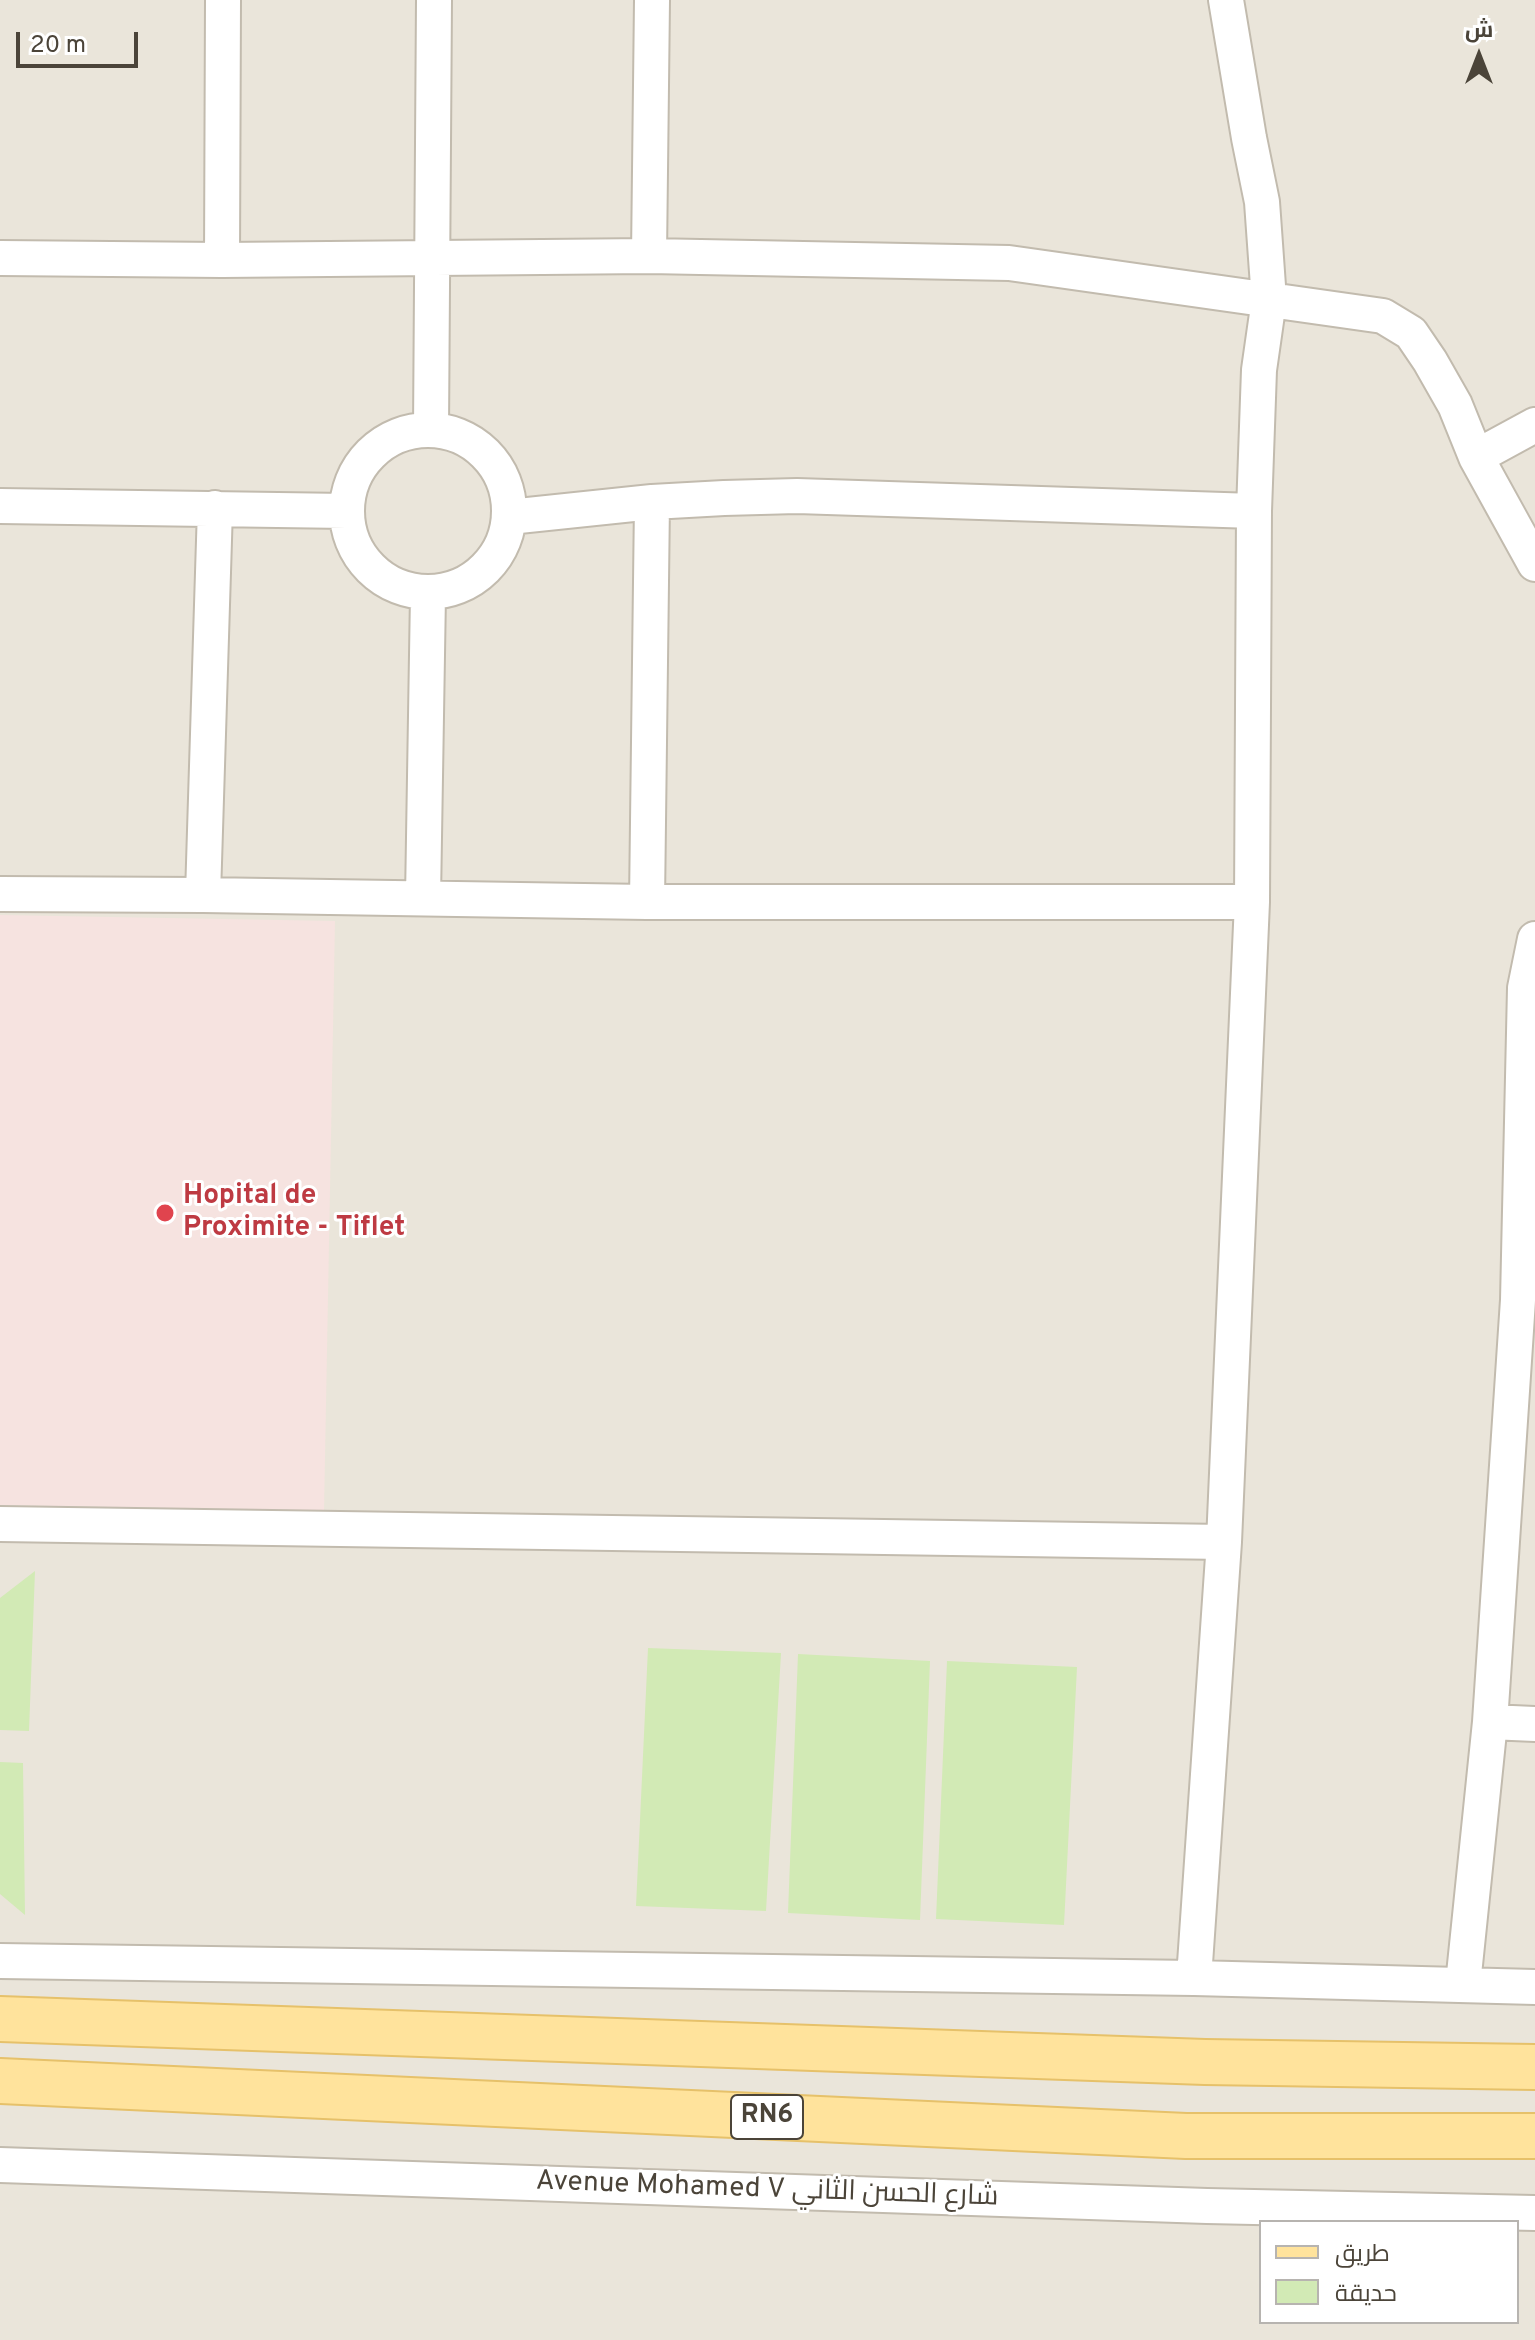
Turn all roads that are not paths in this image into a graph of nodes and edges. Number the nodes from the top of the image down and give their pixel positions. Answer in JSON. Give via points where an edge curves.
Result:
{"nodes":[{"id":1,"x":223,"y":0,"type":"edge"},
{"id":2,"x":434,"y":0,"type":"edge"},
{"id":3,"x":652,"y":0,"type":"edge"},
{"id":4,"x":1226,"y":0,"type":"edge"},
{"id":5,"x":649,"y":256,"type":"junction"},
{"id":6,"x":431,"y":257,"type":"junction"},
{"id":7,"x":0,"y":258,"type":"edge"},
{"id":8,"x":222,"y":260,"type":"junction"},
{"id":9,"x":1269,"y":300,"type":"junction"},
{"id":10,"x":1535,"y":425,"type":"edge"},
{"id":11,"x":431,"y":430,"type":"junction"},
{"id":12,"x":1476,"y":457,"type":"junction"},
{"id":13,"x":652,"y":502,"type":"junction"},
{"id":14,"x":0,"y":506,"type":"edge"},
{"id":15,"x":215,"y":508,"type":"junction"},
{"id":16,"x":347,"y":511,"type":"junction"},
{"id":17,"x":1254,"y":511,"type":"junction"},
{"id":18,"x":509,"y":517,"type":"junction"},
{"id":19,"x":1535,"y":564,"type":"edge"},
{"id":20,"x":428,"y":594,"type":"junction"},
{"id":21,"x":0,"y":894,"type":"edge"},
{"id":22,"x":203,"y":895,"type":"junction"},
{"id":23,"x":423,"y":898,"type":"junction"},
{"id":24,"x":647,"y":902,"type":"junction"},
{"id":25,"x":1252,"y":902,"type":"junction"},
{"id":26,"x":1535,"y":939,"type":"edge"},
{"id":27,"x":0,"y":1524,"type":"edge"},
{"id":28,"x":1224,"y":1542,"type":"junction"},
{"id":29,"x":1490,"y":1722,"type":"junction"},
{"id":30,"x":1535,"y":1724,"type":"edge"},
{"id":31,"x":0,"y":1961,"type":"edge"},
{"id":32,"x":1194,"y":1978,"type":"junction"},
{"id":33,"x":1463,"y":1984,"type":"junction"},
{"id":34,"x":1535,"y":1987,"type":"edge"},
{"id":35,"x":0,"y":2019,"type":"edge"},
{"id":36,"x":1535,"y":2067,"type":"edge"},
{"id":37,"x":0,"y":2081,"type":"edge"},
{"id":38,"x":1535,"y":2136,"type":"edge"},
{"id":39,"x":0,"y":2165,"type":"edge"},
{"id":40,"x":1535,"y":2213,"type":"edge"}],
"edges":[{"from":1,"to":8,"type":"street"},
{"from":2,"to":6,"type":"street"},
{"from":3,"to":5,"type":"street"},
{"from":4,"to":9,"type":"street","via":[[1262,202]]},
{"from":5,"to":6,"type":"street"},
{"from":5,"to":9,"type":"street","via":[[1009,263]]},
{"from":6,"to":8,"type":"street"},
{"from":6,"to":11,"type":"street"},
{"from":7,"to":8,"type":"street"},
{"from":9,"to":12,"type":"street","via":[[1383,316],[1411,333],[1455,405]]},
{"from":9,"to":17,"type":"street","via":[[1259,370]]},
{"from":10,"to":12,"type":"street"},
{"from":11,"to":16,"type":"street","via":[[381,444],[351,485]]},
{"from":11,"to":18,"type":"street","via":[[478,447],[496,467],[507,490]]},
{"from":12,"to":19,"type":"street"},
{"from":13,"to":17,"type":"street","via":[[797,496]]},
{"from":13,"to":18,"type":"street"},
{"from":13,"to":24,"type":"street"},
{"from":14,"to":15,"type":"street"},
{"from":15,"to":16,"type":"street"},
{"from":15,"to":22,"type":"street"},
{"from":16,"to":20,"type":"street","via":[[352,539],[365,562],[386,580]]},
{"from":17,"to":25,"type":"street"},
{"from":18,"to":20,"type":"street","via":[[502,544],[487,567],[465,583]]},
{"from":20,"to":23,"type":"street"},
{"from":21,"to":22,"type":"street"},
{"from":22,"to":23,"type":"street"},
{"from":23,"to":24,"type":"street"},
{"from":24,"to":25,"type":"street"},
{"from":25,"to":28,"type":"street"},
{"from":26,"to":29,"type":"street","via":[[1525,988],[1518,1300]]},
{"from":27,"to":28,"type":"street"},
{"from":28,"to":32,"type":"street"},
{"from":29,"to":30,"type":"street"},
{"from":29,"to":33,"type":"street"},
{"from":31,"to":32,"type":"street"},
{"from":32,"to":33,"type":"street"},
{"from":33,"to":34,"type":"street"},
{"from":35,"to":36,"type":"main road","via":[[1205,2062]]},
{"from":37,"to":38,"type":"main road","number":"RN6","via":[[1186,2136]]},
{"from":39,"to":40,"type":"street","name":"Avenue Mohamed V شارع الحسن الثاني"}]}
